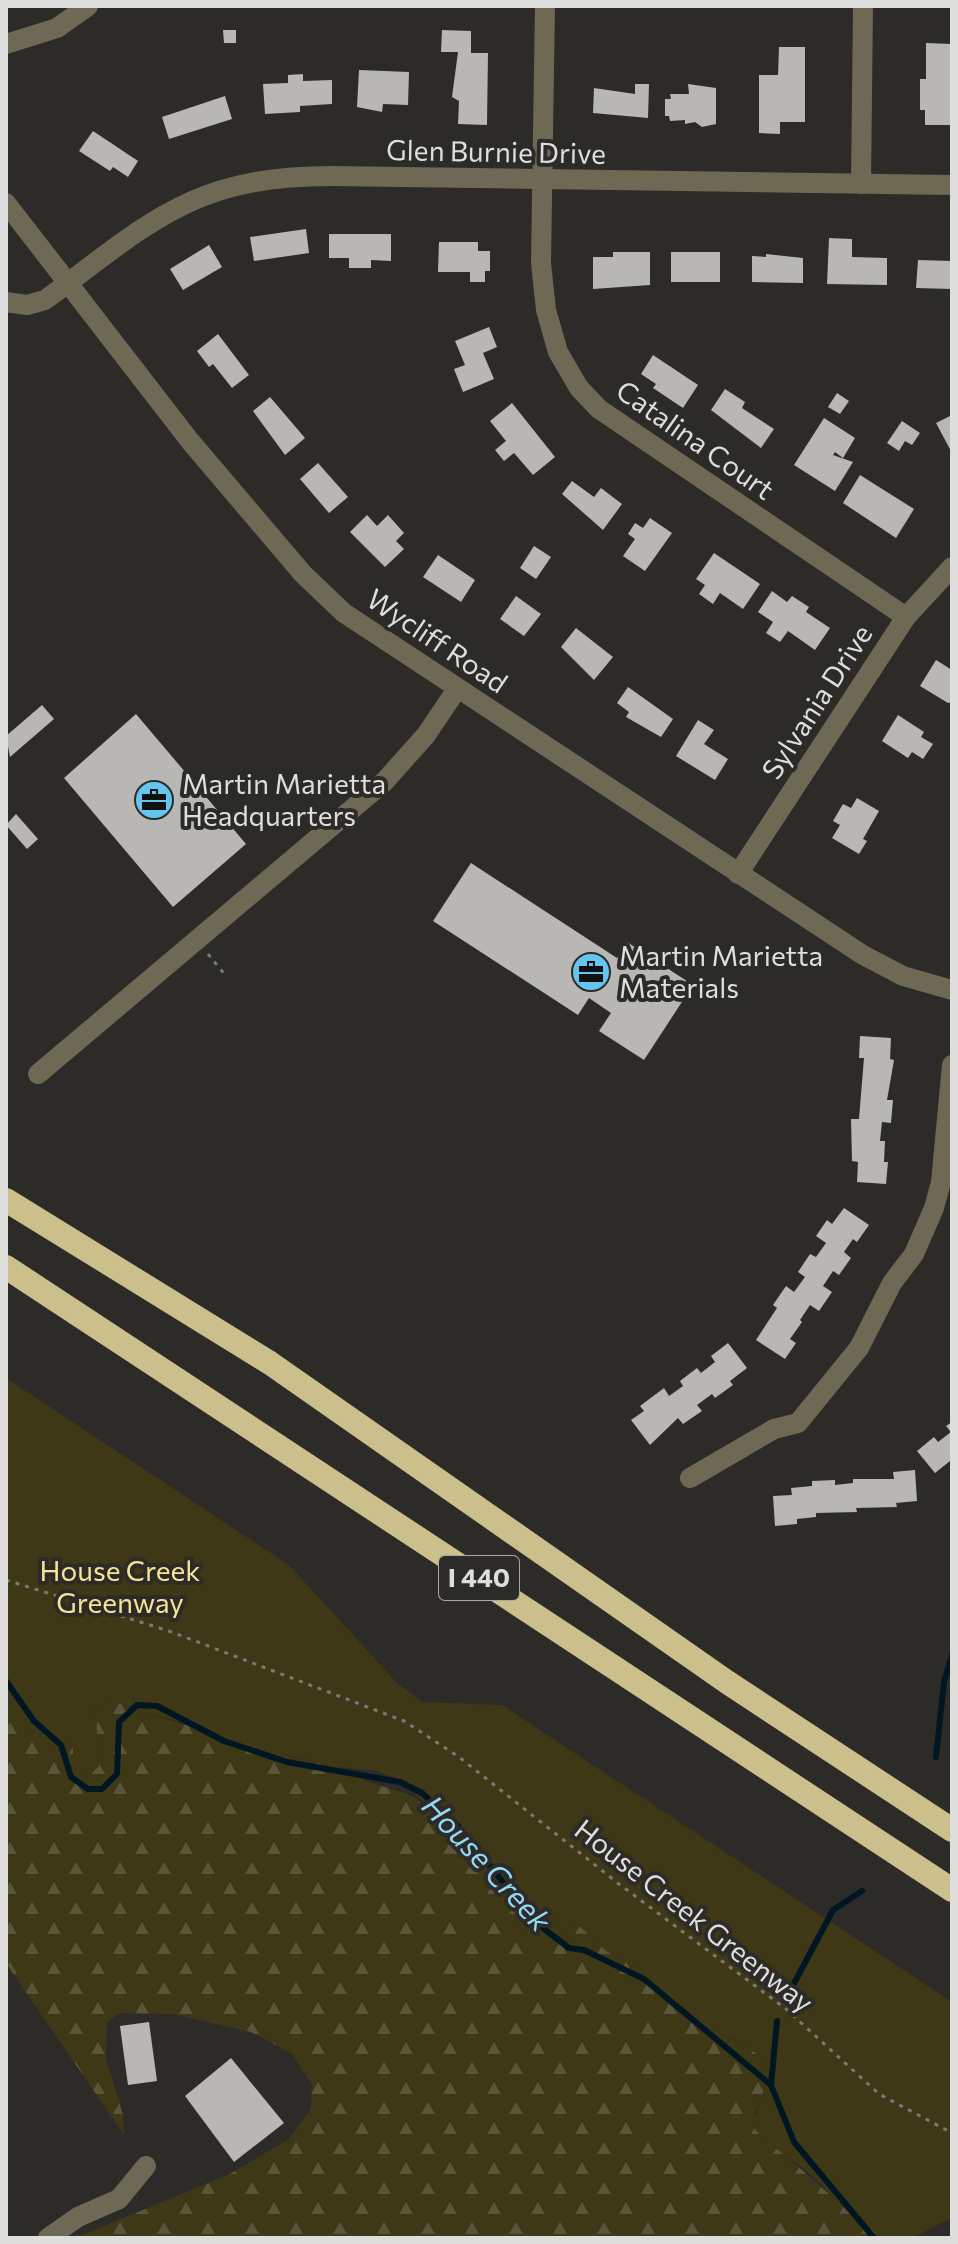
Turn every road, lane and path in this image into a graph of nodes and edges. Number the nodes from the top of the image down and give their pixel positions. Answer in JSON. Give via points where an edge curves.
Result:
{"nodes":[{"id":1,"x":88,"y":6,"type":"edge"},
{"id":2,"x":545,"y":6,"type":"edge"},
{"id":3,"x":863,"y":6,"type":"edge"},
{"id":4,"x":6,"y":44,"type":"edge"},
{"id":5,"x":541,"y":182,"type":"junction"},
{"id":6,"x":861,"y":184,"type":"junction"},
{"id":7,"x":952,"y":185,"type":"edge"},
{"id":8,"x":6,"y":203,"type":"edge"},
{"id":9,"x":68,"y":282,"type":"junction"},
{"id":10,"x":6,"y":302,"type":"edge"},
{"id":11,"x":952,"y":567,"type":"edge"},
{"id":12,"x":906,"y":617,"type":"junction"},
{"id":13,"x":457,"y":689,"type":"junction"},
{"id":14,"x":738,"y":874,"type":"junction"},
{"id":15,"x":211,"y":958,"type":"dead end"},
{"id":16,"x":226,"y":976,"type":"dead end"},
{"id":17,"x":952,"y":990,"type":"edge"},
{"id":18,"x":952,"y":1065,"type":"edge"},
{"id":19,"x":38,"y":1074,"type":"dead end"},
{"id":20,"x":6,"y":1200,"type":"edge"},
{"id":21,"x":6,"y":1267,"type":"edge"},
{"id":22,"x":6,"y":1276,"type":"edge"},
{"id":23,"x":45,"y":1293,"type":"junction"},
{"id":24,"x":690,"y":1478,"type":"dead end"},
{"id":25,"x":6,"y":1580,"type":"edge"},
{"id":26,"x":952,"y":1830,"type":"edge"},
{"id":27,"x":952,"y":1890,"type":"edge"},
{"id":28,"x":952,"y":2133,"type":"edge"},
{"id":29,"x":146,"y":2166,"type":"dead end"},
{"id":30,"x":48,"y":2238,"type":"edge"}],
"edges":[{"from":1,"to":4,"type":"street","via":[[57,28]]},
{"from":2,"to":5,"type":"street","name":"Catalina Court"},
{"from":3,"to":6,"type":"street"},
{"from":5,"to":6,"type":"street","name":"Glen Burnie Drive"},
{"from":5,"to":9,"type":"street","name":"Glen Burnie Drive","via":[[332,176],[246,181],[202,194],[159,216]]},
{"from":5,"to":12,"type":"street","name":"Catalina Court","via":[[546,310],[558,352],[579,388],[599,409]]},
{"from":6,"to":7,"type":"street","name":"Glen Burnie Drive"},
{"from":8,"to":9,"type":"street","name":"Wycliff Road"},
{"from":9,"to":10,"type":"street","name":"Glen Burnie Drive","via":[[45,300],[27,305]]},
{"from":9,"to":13,"type":"street","name":"Wycliff Road","via":[[126,362],[303,574],[357,622]]},
{"from":11,"to":12,"type":"street","name":"Sylvania Drive"},
{"from":12,"to":14,"type":"street","name":"Sylvania Drive"},
{"from":13,"to":14,"type":"street","name":"Wycliff Road"},
{"from":13,"to":19,"type":"street","via":[[426,735],[384,782]]},
{"from":14,"to":17,"type":"street","name":"Wycliff Road","via":[[863,955],[903,976]]},
{"from":15,"to":16,"type":"path"},
{"from":18,"to":24,"type":"street","via":[[934,1208],[914,1254],[892,1283],[859,1348],[798,1423],[774,1429]]},
{"from":20,"to":26,"type":"highway","number":"I 440","via":[[270,1363],[727,1682]]},
{"from":21,"to":23,"type":"highway","number":"I 440"},
{"from":22,"to":23,"type":"highway"},
{"from":23,"to":27,"type":"highway","number":"I 440"},
{"from":25,"to":28,"type":"path","name":"House Creek Greenway","via":[[154,1626],[404,1721],[459,1757],[786,2009],[879,2094]]},
{"from":29,"to":30,"type":"street","via":[[119,2199]]}]}
